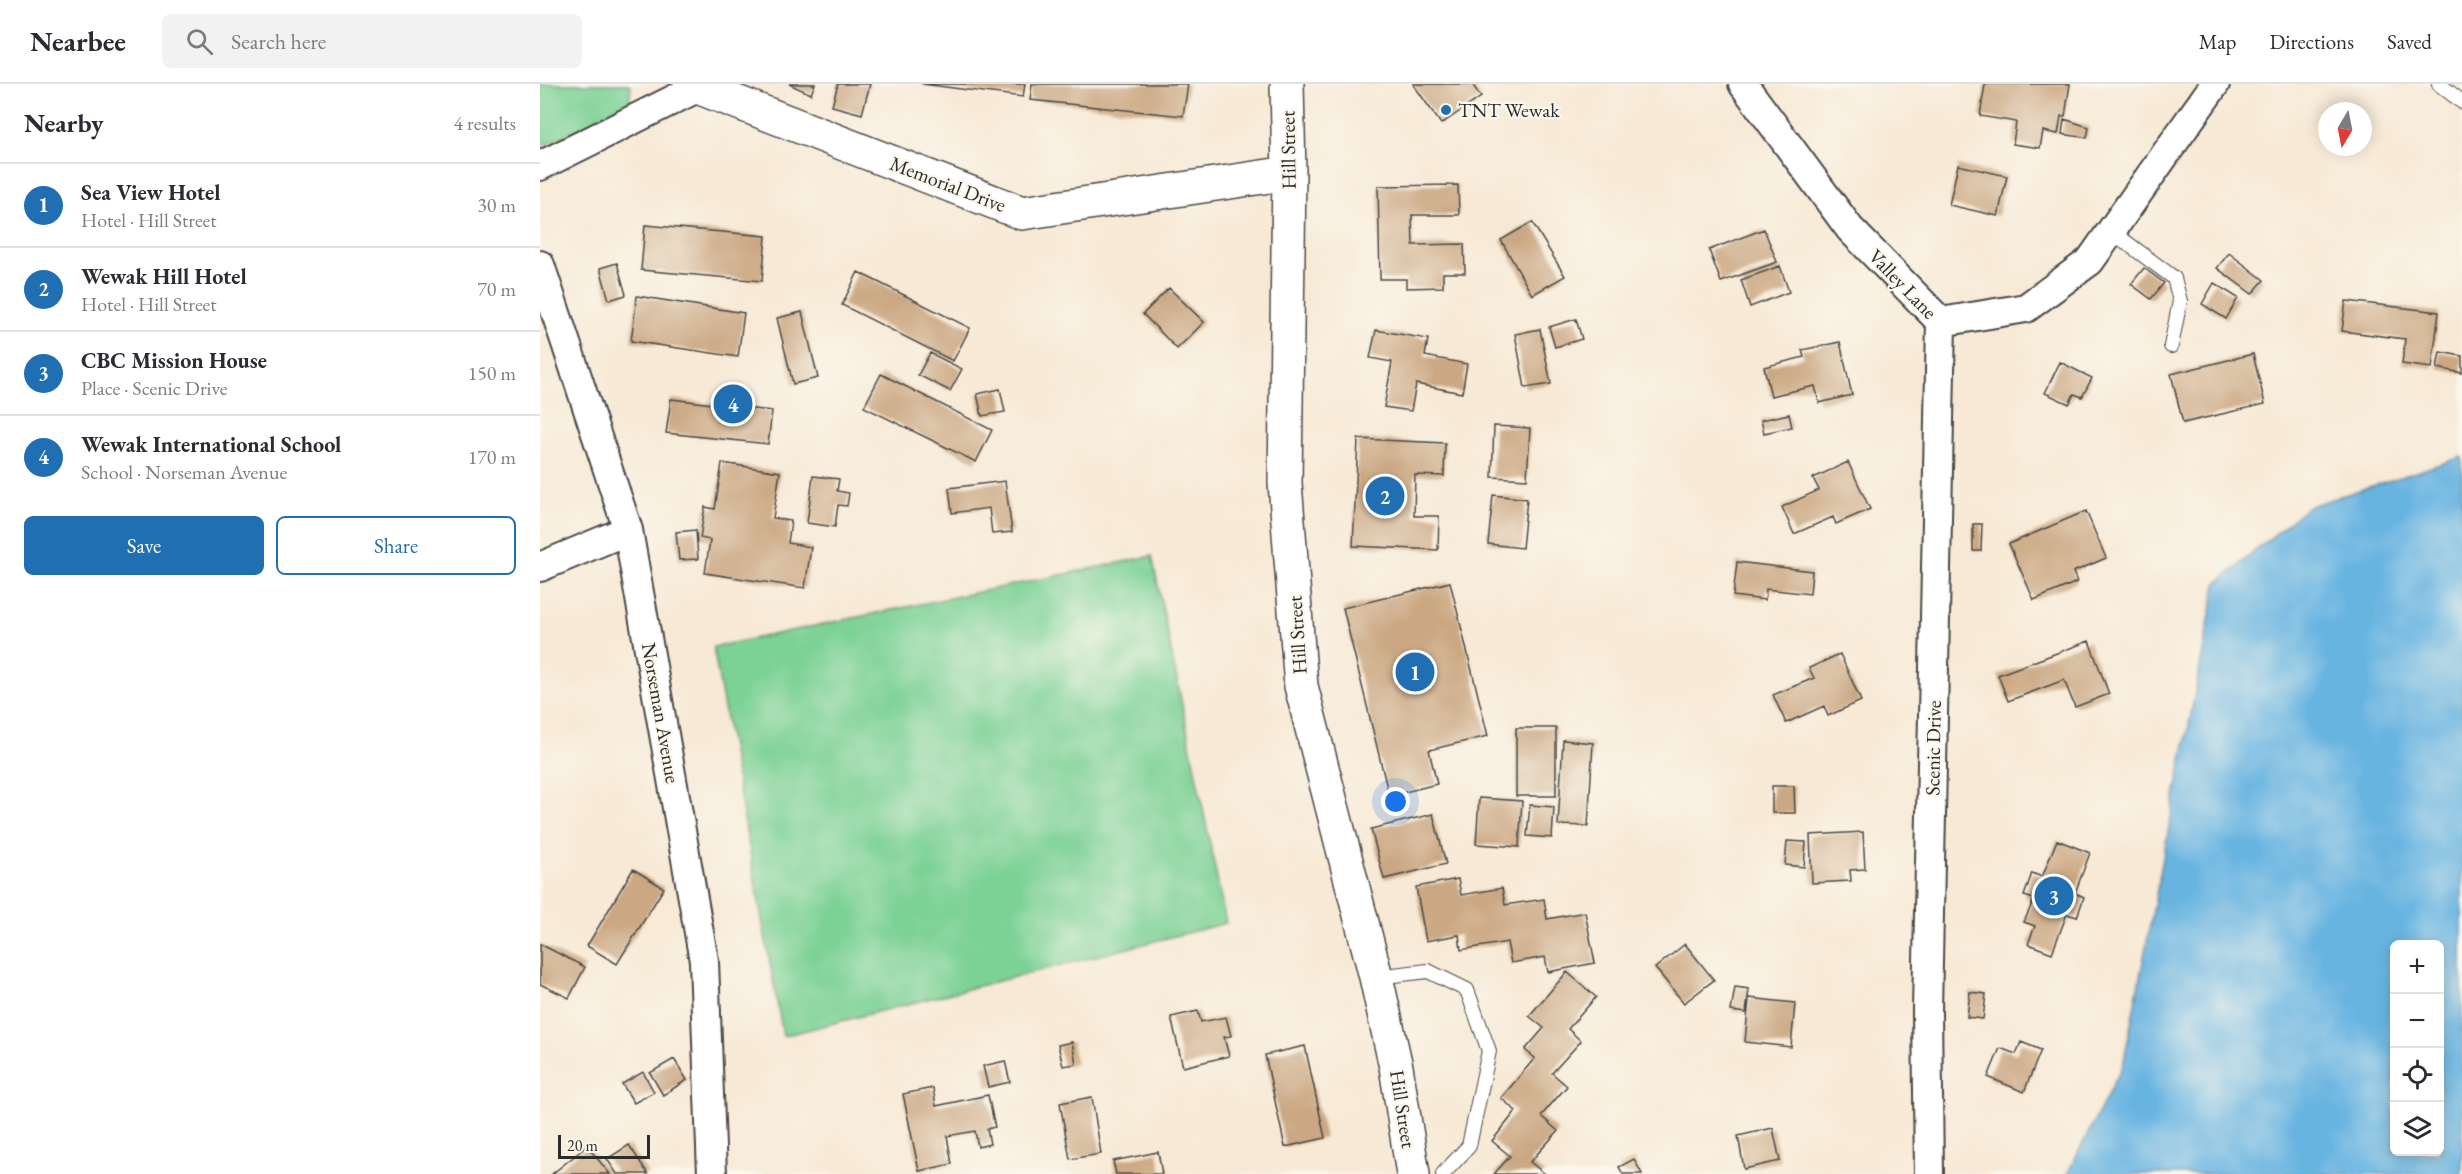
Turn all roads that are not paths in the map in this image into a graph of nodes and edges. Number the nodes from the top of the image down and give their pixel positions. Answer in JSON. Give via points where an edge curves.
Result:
{"nodes":[{"id":1,"x":1287,"y":84,"type":"edge"},
{"id":2,"x":1743,"y":84,"type":"edge"},
{"id":3,"x":2215,"y":84,"type":"edge"},
{"id":4,"x":2439,"y":84,"type":"edge"},
{"id":5,"x":693,"y":86,"type":"edge"},
{"id":6,"x":2462,"y":102,"type":"edge"},
{"id":7,"x":540,"y":166,"type":"edge"},
{"id":8,"x":1289,"y":173,"type":"junction"},
{"id":9,"x":2111,"y":231,"type":"junction"},
{"id":10,"x":540,"y":264,"type":"edge"},
{"id":11,"x":1941,"y":322,"type":"junction"},
{"id":12,"x":2171,"y":346,"type":"dead end"},
{"id":13,"x":628,"y":530,"type":"junction"},
{"id":14,"x":540,"y":567,"type":"edge"},
{"id":15,"x":1376,"y":977,"type":"junction"},
{"id":16,"x":712,"y":1174,"type":"edge"},
{"id":17,"x":1413,"y":1174,"type":"edge"},
{"id":18,"x":1443,"y":1174,"type":"edge"},
{"id":19,"x":1929,"y":1174,"type":"edge"}],
"edges":[{"from":1,"to":8,"type":"street","name":"Hill Street"},
{"from":2,"to":11,"type":"street","name":"Valley Lane","via":[[1850,229]]},
{"from":3,"to":9,"type":"street","name":"Valley Lane"},
{"from":4,"to":6,"type":"lane"},
{"from":5,"to":7,"type":"street"},
{"from":5,"to":8,"type":"street","name":"Memorial Drive","via":[[1022,213]]},
{"from":8,"to":15,"type":"street","name":"Hill Street","via":[[1285,483],[1301,686]]},
{"from":9,"to":11,"type":"street","name":"Valley Lane","via":[[2090,261],[2026,308]]},
{"from":9,"to":12,"type":"lane","via":[[2174,278],[2180,301]]},
{"from":10,"to":13,"type":"street","name":"Norseman Avenue"},
{"from":11,"to":19,"type":"street","name":"Scenic Drive","via":[[1927,1011]]},
{"from":13,"to":14,"type":"street"},
{"from":13,"to":16,"type":"street","name":"Norseman Avenue","via":[[704,961]]},
{"from":15,"to":17,"type":"street","name":"Hill Street","via":[[1396,1067]]},
{"from":15,"to":18,"type":"lane","via":[[1428,972],[1467,990],[1489,1051],[1469,1146]]}]}
